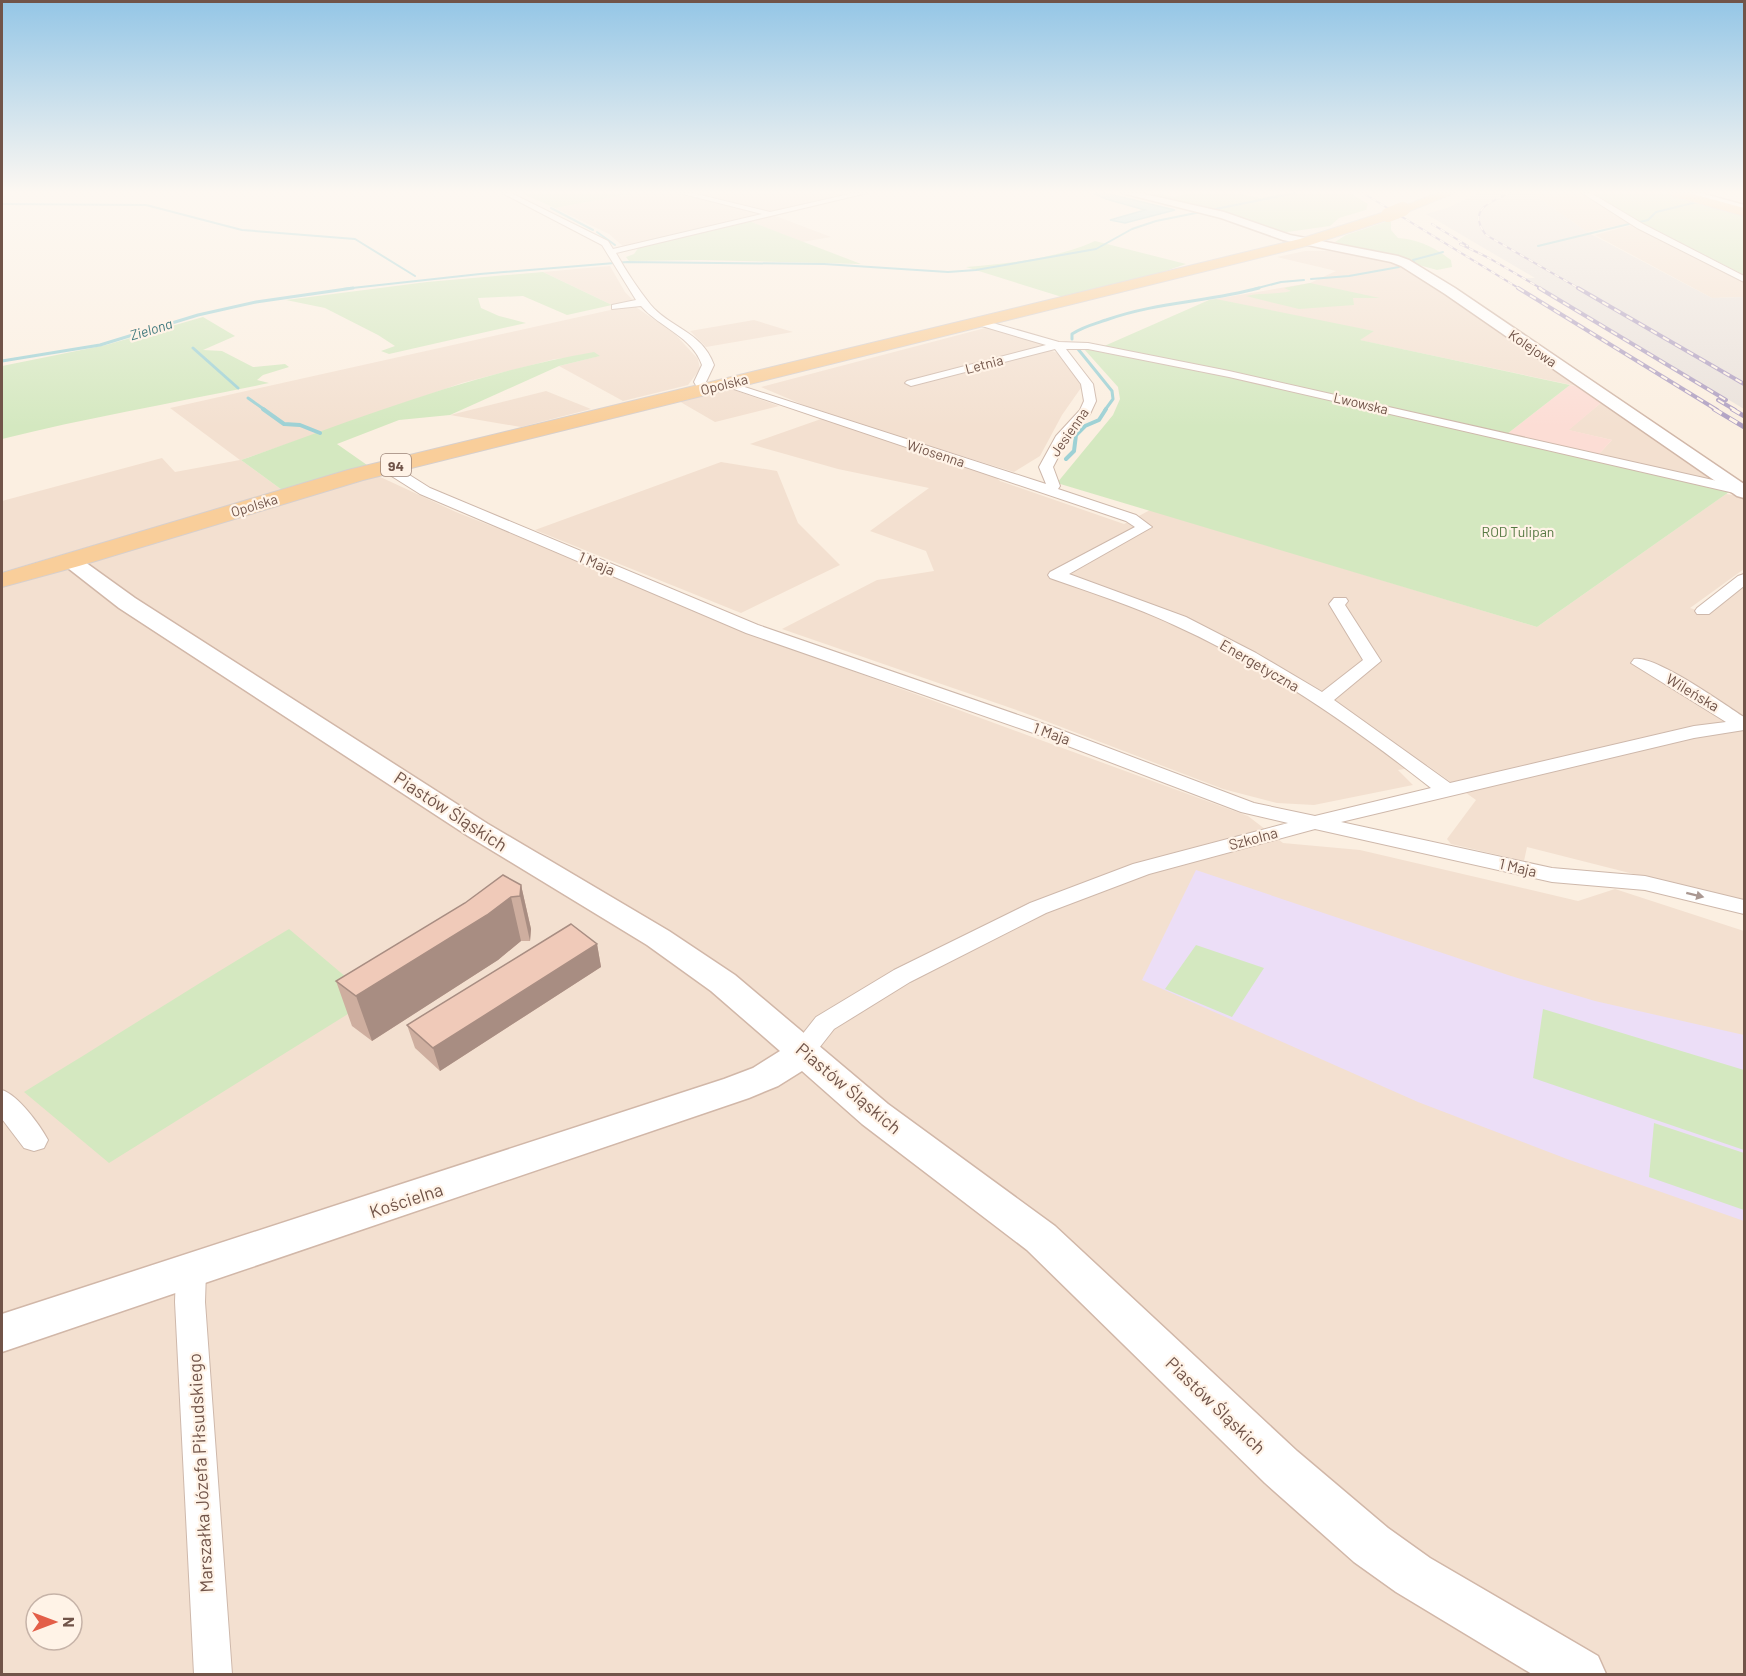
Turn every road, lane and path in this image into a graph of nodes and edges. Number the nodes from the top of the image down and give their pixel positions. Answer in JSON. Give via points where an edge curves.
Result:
{"nodes":[{"id":1,"x":623,"y":271,"type":"edge"},
{"id":2,"x":1186,"y":271,"type":"edge"},
{"id":3,"x":1418,"y":271,"type":"edge"},
{"id":4,"x":1729,"y":271,"type":"edge"},
{"id":5,"x":1744,"y":279,"type":"edge"},
{"id":6,"x":644,"y":302,"type":"junction"},
{"id":7,"x":616,"y":307,"type":"dead end"},
{"id":8,"x":979,"y":322,"type":"junction"},
{"id":9,"x":1058,"y":345,"type":"junction"},
{"id":10,"x":911,"y":383,"type":"dead end"},
{"id":11,"x":717,"y":386,"type":"junction"},
{"id":12,"x":387,"y":467,"type":"junction"},
{"id":13,"x":1049,"y":490,"type":"junction"},
{"id":14,"x":1744,"y":491,"type":"edge"},
{"id":15,"x":71,"y":561,"type":"junction"},
{"id":16,"x":1056,"y":575,"type":"joint"},
{"id":17,"x":1744,"y":579,"type":"edge"},
{"id":18,"x":2,"y":580,"type":"edge"},
{"id":19,"x":1340,"y":601,"type":"dead end"},
{"id":20,"x":1703,"y":611,"type":"dead end"},
{"id":21,"x":1640,"y":663,"type":"dead end"},
{"id":22,"x":1322,"y":701,"type":"junction"},
{"id":23,"x":1744,"y":725,"type":"edge"},
{"id":24,"x":1446,"y":790,"type":"junction"},
{"id":25,"x":1314,"y":822,"type":"junction"},
{"id":26,"x":1744,"y":907,"type":"edge"},
{"id":27,"x":802,"y":1050,"type":"junction"},
{"id":28,"x":2,"y":1100,"type":"edge"},
{"id":29,"x":34,"y":1140,"type":"dead end"},
{"id":30,"x":191,"y":1270,"type":"junction"},
{"id":31,"x":2,"y":1333,"type":"edge"},
{"id":32,"x":213,"y":1674,"type":"edge"},
{"id":33,"x":1580,"y":1674,"type":"edge"}],
"edges":[{"from":1,"to":6,"type":"street"},
{"from":2,"to":8,"type":"main road","name":"Opolska","number":"94"},
{"from":3,"to":14,"type":"street","name":"Kolejowa"},
{"from":4,"to":5,"type":"street"},
{"from":6,"to":7,"type":"street"},
{"from":6,"to":11,"type":"street","via":[[704,353],[708,365],[700,385]]},
{"from":8,"to":9,"type":"street","name":"Lwowska"},
{"from":8,"to":11,"type":"main road","name":"Opolska","number":"94"},
{"from":9,"to":10,"type":"street","name":"Letnia"},
{"from":9,"to":13,"type":"street","name":"Jesienna","via":[[1087,384],[1090,401],[1086,411],[1062,436],[1046,467],[1053,486]]},
{"from":9,"to":14,"type":"street","name":"Lwowska","via":[[1088,346],[1229,374]]},
{"from":11,"to":12,"type":"main road","name":"Opolska","number":"94"},
{"from":11,"to":13,"type":"street","name":"Wiosenna"},
{"from":12,"to":15,"type":"main road","name":"Opolska","number":"94"},
{"from":12,"to":25,"type":"street","name":"1 Maja","via":[[425,491],[752,628],[1046,731],[1248,808]]},
{"from":13,"to":16,"type":"street","name":"Wiosenna","via":[[1131,518],[1145,527]]},
{"from":15,"to":18,"type":"main road","name":"Opolska","number":"94"},
{"from":15,"to":27,"type":"street","name":"Piastów Śląskich","via":[[127,603],[478,830],[658,938],[723,983]]},
{"from":16,"to":22,"type":"street","name":"Energetyczna","via":[[1180,621]]},
{"from":17,"to":20,"type":"street"},
{"from":19,"to":22,"type":"street","via":[[1336,604],[1372,661]]},
{"from":21,"to":23,"type":"street","name":"Wileńska"},
{"from":22,"to":24,"type":"street","name":"Energetyczna"},
{"from":23,"to":24,"type":"street","name":"Szkolna","via":[[1694,732]]},
{"from":24,"to":25,"type":"street","name":"Szkolna"},
{"from":25,"to":26,"type":"street","name":"1 Maja","one_way":true,"via":[[1552,875],[1645,883]]},
{"from":25,"to":27,"type":"street","name":"Szkolna","via":[[1141,869],[1038,908],[902,976],[825,1023]]},
{"from":27,"to":30,"type":"street","name":"Kościelna","via":[[776,1073],[713,1096]]},
{"from":27,"to":33,"type":"street","name":"Piastów Śląskich","via":[[875,1114],[1041,1238],[1281,1467],[1371,1545],[1413,1575]]},
{"from":28,"to":29,"type":"street"},
{"from":30,"to":31,"type":"street","name":"Kościelna"},
{"from":30,"to":32,"type":"street","name":"Marszałka Józefa Piłsudskiego"}]}
